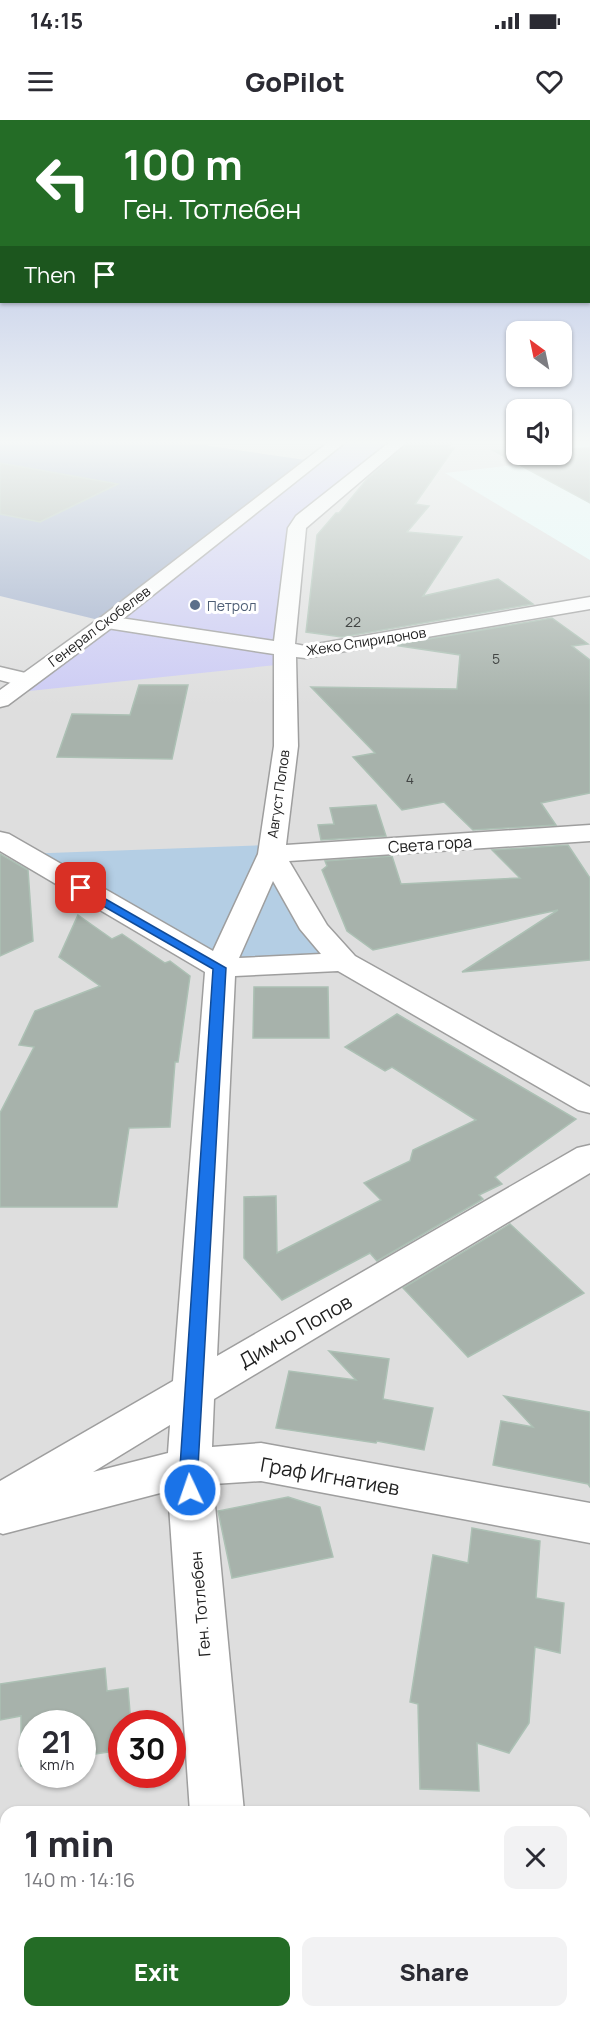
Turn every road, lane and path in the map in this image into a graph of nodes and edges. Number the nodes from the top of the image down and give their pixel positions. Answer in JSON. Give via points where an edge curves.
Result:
{"nodes":[{"id":1,"x":226,"y":530,"type":"edge"},
{"id":2,"x":297,"y":530,"type":"edge"},
{"id":3,"x":581,"y":604,"type":"edge"},
{"id":4,"x":590,"y":618,"type":"edge"},
{"id":5,"x":107,"y":622,"type":"junction"},
{"id":6,"x":284,"y":650,"type":"junction"},
{"id":7,"x":0,"y":673,"type":"edge"},
{"id":8,"x":26,"y":680,"type":"junction"},
{"id":9,"x":0,"y":700,"type":"edge"},
{"id":10,"x":590,"y":833,"type":"edge"},
{"id":11,"x":0,"y":840,"type":"edge"},
{"id":12,"x":271,"y":854,"type":"junction"},
{"id":13,"x":344,"y":962,"type":"junction"},
{"id":14,"x":220,"y":968,"type":"junction"},
{"id":15,"x":590,"y":1102,"type":"edge"},
{"id":16,"x":590,"y":1157,"type":"edge"},
{"id":17,"x":549,"y":1182,"type":"junction"},
{"id":18,"x":590,"y":1187,"type":"edge"},
{"id":19,"x":194,"y":1391,"type":"junction"},
{"id":20,"x":189,"y":1467,"type":"junction"},
{"id":21,"x":0,"y":1504,"type":"edge"},
{"id":22,"x":0,"y":1515,"type":"edge"},
{"id":23,"x":590,"y":1523,"type":"edge"},
{"id":24,"x":217,"y":1806,"type":"edge"}],
"edges":[{"from":1,"to":5,"type":"street","name":"Генерал Скобелев"},
{"from":2,"to":6,"type":"street","name":"Август Попов"},
{"from":3,"to":4,"type":"street"},
{"from":3,"to":6,"type":"street","name":"Жеко Спиридонов","via":[[305,652]]},
{"from":5,"to":6,"type":"street","name":"Жеко Спиридонов"},
{"from":5,"to":8,"type":"street","name":"Генерал Скобелев"},
{"from":6,"to":12,"type":"street","name":"Август Попов","via":[[286,746]]},
{"from":7,"to":8,"type":"street"},
{"from":8,"to":9,"type":"street","name":"Генерал Скобелев"},
{"from":10,"to":12,"type":"street","name":"Света гора"},
{"from":11,"to":14,"type":"street"},
{"from":12,"to":13,"type":"street","name":"Август Попов","via":[[315,929]]},
{"from":12,"to":14,"type":"street"},
{"from":13,"to":14,"type":"street"},
{"from":13,"to":15,"type":"street","name":"Август Попов"},
{"from":14,"to":19,"type":"street","name":"Ген. Тотлебен"},
{"from":16,"to":17,"type":"street","name":"Димчо Попов"},
{"from":17,"to":18,"type":"street"},
{"from":17,"to":19,"type":"street","name":"Димчо Попов"},
{"from":19,"to":20,"type":"street","name":"Ген. Тотлебен"},
{"from":19,"to":21,"type":"street","name":"Димчо Попов"},
{"from":20,"to":22,"type":"street","name":"Граф Игнатиев"},
{"from":20,"to":23,"type":"street","name":"Граф Игнатиев","via":[[261,1462]]},
{"from":20,"to":24,"type":"street","name":"Ген. Тотлебен"}]}
